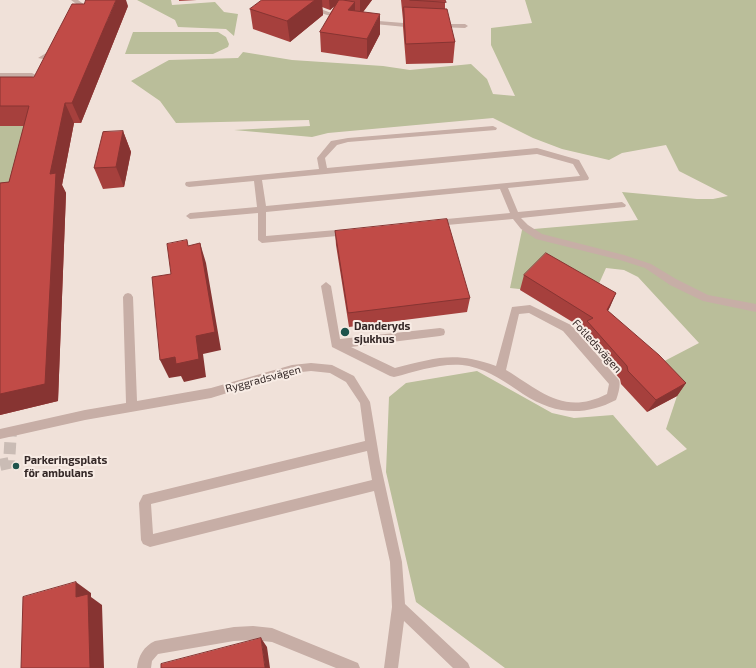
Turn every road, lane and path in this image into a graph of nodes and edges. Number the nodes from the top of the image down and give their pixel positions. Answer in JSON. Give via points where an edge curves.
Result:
{"nodes":[{"id":1,"x":74,"y":0,"type":"edge"},
{"id":2,"x":291,"y":0,"type":"edge"},
{"id":3,"x":348,"y":19,"type":"edge"},
{"id":4,"x":356,"y":20,"type":"edge"},
{"id":5,"x":74,"y":21,"type":"edge"},
{"id":6,"x":465,"y":26,"type":"dead end"},
{"id":7,"x":62,"y":41,"type":"edge"},
{"id":8,"x":41,"y":58,"type":"dead end"},
{"id":9,"x":0,"y":75,"type":"edge"},
{"id":10,"x":32,"y":75,"type":"edge"},
{"id":11,"x":493,"y":128,"type":"dead end"},
{"id":12,"x":323,"y":171,"type":"junction"},
{"id":13,"x":258,"y":177,"type":"junction"},
{"id":14,"x":189,"y":184,"type":"dead end"},
{"id":15,"x":503,"y":186,"type":"junction"},
{"id":16,"x":622,"y":205,"type":"dead end"},
{"id":17,"x":262,"y":209,"type":"junction"},
{"id":18,"x":190,"y":216,"type":"dead end"},
{"id":19,"x":514,"y":216,"type":"junction"},
{"id":20,"x":428,"y":224,"type":"edge"},
{"id":21,"x":358,"y":231,"type":"edge"},
{"id":22,"x":326,"y":286,"type":"dead end"},
{"id":23,"x":128,"y":297,"type":"dead end"},
{"id":24,"x":756,"y":308,"type":"edge"},
{"id":25,"x":440,"y":332,"type":"dead end"},
{"id":26,"x":336,"y":344,"type":"junction"},
{"id":27,"x":500,"y":372,"type":"junction"},
{"id":28,"x":132,"y":407,"type":"junction"},
{"id":29,"x":0,"y":434,"type":"edge"},
{"id":30,"x":372,"y":445,"type":"junction"},
{"id":31,"x":379,"y":484,"type":"junction"},
{"id":32,"x":399,"y":606,"type":"junction"},
{"id":33,"x":144,"y":668,"type":"edge"},
{"id":34,"x":353,"y":668,"type":"edge"},
{"id":35,"x":391,"y":668,"type":"edge"},
{"id":36,"x":463,"y":668,"type":"edge"}],
"edges":[{"from":1,"to":5,"type":"street","via":[[82,4]]},
{"from":2,"to":3,"type":"street","via":[[320,12]]},
{"from":4,"to":6,"type":"street"},
{"from":7,"to":8,"type":"street","via":[[55,50]]},
{"from":9,"to":10,"type":"street"},
{"from":11,"to":12,"type":"street","via":[[334,143],[321,158]]},
{"from":12,"to":13,"type":"street"},
{"from":12,"to":15,"type":"street","via":[[537,151],[576,162],[585,178]]},
{"from":13,"to":14,"type":"street"},
{"from":13,"to":17,"type":"street"},
{"from":15,"to":17,"type":"street"},
{"from":15,"to":19,"type":"street"},
{"from":16,"to":19,"type":"street"},
{"from":17,"to":18,"type":"street"},
{"from":17,"to":21,"type":"street","via":[[262,240]]},
{"from":19,"to":20,"type":"street"},
{"from":19,"to":24,"type":"street","via":[[528,231],[539,237],[621,257],[648,266],[706,298]]},
{"from":22,"to":26,"type":"street"},
{"from":23,"to":28,"type":"street"},
{"from":25,"to":26,"type":"street"},
{"from":26,"to":27,"type":"street","name":"Fotledsvägen","via":[[394,373],[435,363],[467,362]]},
{"from":27,"to":27,"type":"street","name":"Fotledsvägen","via":[[515,310],[530,309],[567,328],[614,383],[612,397],[582,408],[563,407],[534,395]]},
{"from":28,"to":29,"type":"street","name":"Ryggradsvägen"},
{"from":28,"to":30,"type":"street","name":"Ryggradsvägen","via":[[211,393],[292,369],[332,369],[350,379],[365,402]]},
{"from":30,"to":31,"type":"street","name":"Ryggradsvägen"},
{"from":30,"to":31,"type":"street","via":[[147,499],[147,540],[150,542]]},
{"from":31,"to":32,"type":"street","name":"Ryggradsvägen","via":[[396,562]]},
{"from":32,"to":35,"type":"street","name":"Ryggradsvägen"},
{"from":32,"to":36,"type":"street"},
{"from":33,"to":34,"type":"street","via":[[146,657],[155,648],[253,633],[272,635]]}]}
